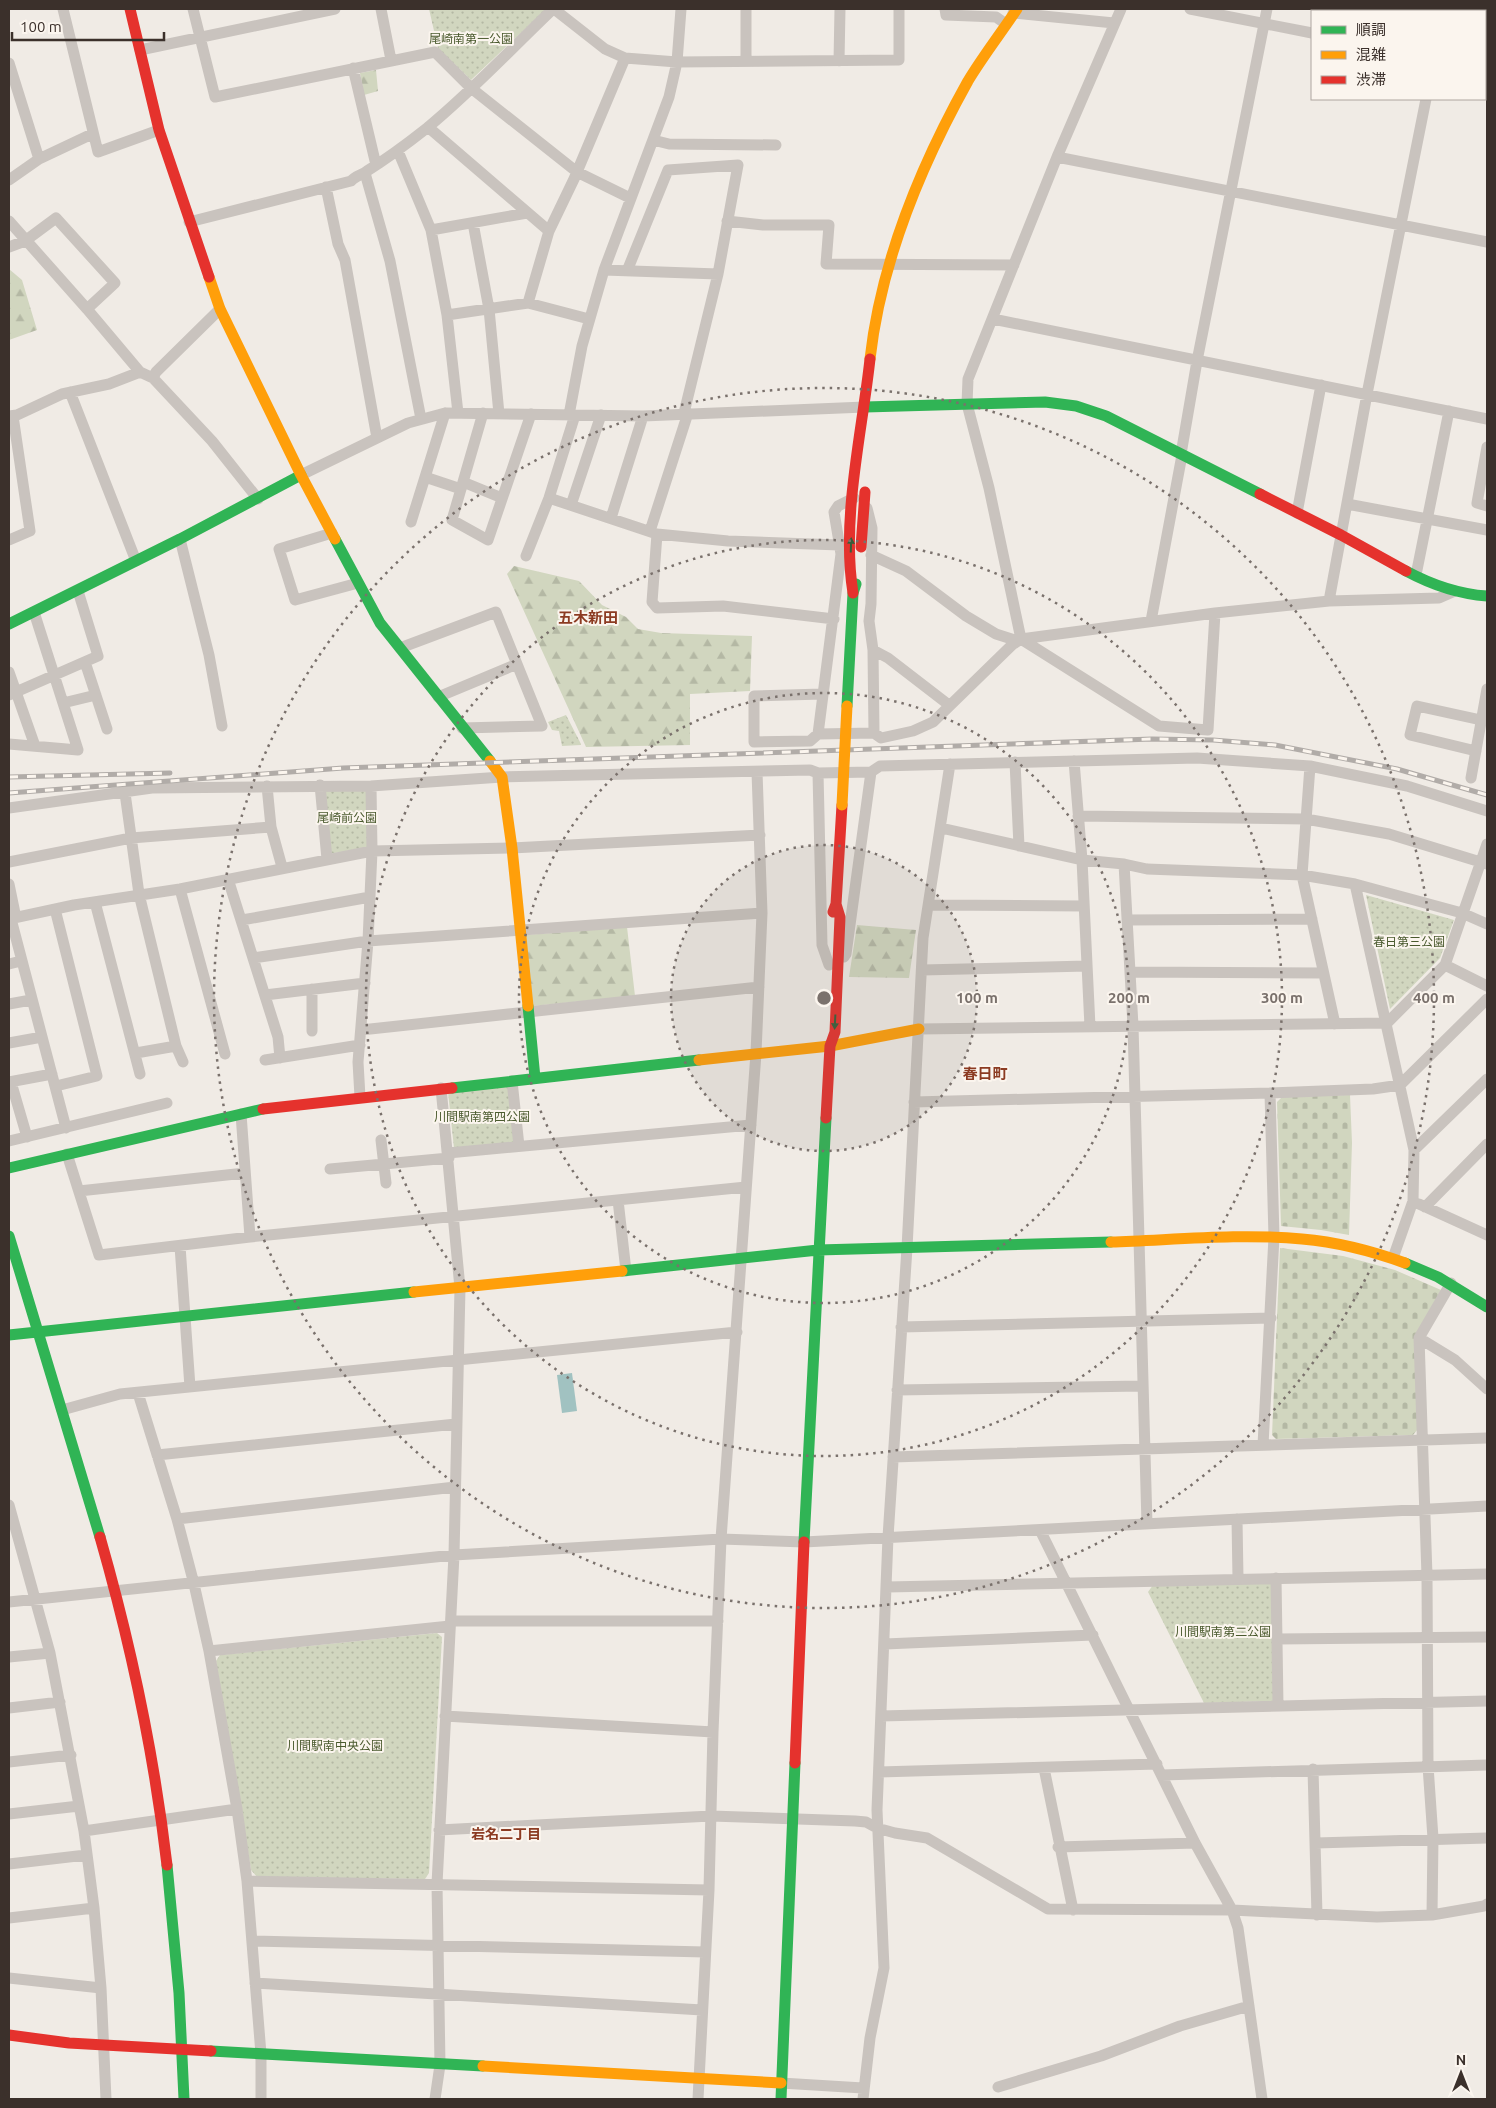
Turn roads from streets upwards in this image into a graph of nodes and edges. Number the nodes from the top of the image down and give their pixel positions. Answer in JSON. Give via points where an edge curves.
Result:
{"nodes":[{"id":1,"x":63,"y":9,"type":"edge"},
{"id":2,"x":130,"y":9,"type":"edge"},
{"id":3,"x":193,"y":9,"type":"edge"},
{"id":4,"x":335,"y":9,"type":"edge"},
{"id":5,"x":381,"y":9,"type":"edge"},
{"id":6,"x":553,"y":9,"type":"edge"},
{"id":7,"x":682,"y":9,"type":"edge"},
{"id":8,"x":746,"y":9,"type":"edge"},
{"id":9,"x":840,"y":9,"type":"edge"},
{"id":10,"x":899,"y":9,"type":"edge"},
{"id":11,"x":945,"y":9,"type":"edge"},
{"id":12,"x":1122,"y":9,"type":"edge"},
{"id":13,"x":1190,"y":9,"type":"edge"},
{"id":14,"x":1266,"y":9,"type":"edge"},
{"id":15,"x":318,"y":10,"type":"edge"},
{"id":16,"x":1015,"y":11,"type":"edge"},
{"id":17,"x":1114,"y":23,"type":"junction"},
{"id":18,"x":1006,"y":24,"type":"junction"},
{"id":19,"x":1264,"y":24,"type":"junction"},
{"id":20,"x":1311,"y":34,"type":"edge"},
{"id":21,"x":199,"y":37,"type":"junction"},
{"id":22,"x":140,"y":50,"type":"junction"},
{"id":23,"x":625,"y":58,"type":"junction"},
{"id":24,"x":391,"y":60,"type":"junction"},
{"id":25,"x":746,"y":60,"type":"junction"},
{"id":26,"x":839,"y":61,"type":"junction"},
{"id":27,"x":677,"y":62,"type":"junction"},
{"id":28,"x":9,"y":63,"type":"edge"},
{"id":29,"x":353,"y":68,"type":"junction"},
{"id":30,"x":471,"y":88,"type":"junction"},
{"id":31,"x":1426,"y":100,"type":"edge"},
{"id":32,"x":428,"y":127,"type":"junction"},
{"id":33,"x":159,"y":130,"type":"junction"},
{"id":34,"x":92,"y":134,"type":"junction"},
{"id":35,"x":653,"y":140,"type":"junction"},
{"id":36,"x":776,"y":144,"type":"dead end"},
{"id":37,"x":398,"y":151,"type":"junction"},
{"id":38,"x":1058,"y":157,"type":"junction"},
{"id":39,"x":40,"y":159,"type":"junction"},
{"id":40,"x":376,"y":165,"type":"junction"},
{"id":41,"x":577,"y":172,"type":"junction"},
{"id":42,"x":365,"y":173,"type":"junction"},
{"id":43,"x":9,"y":180,"type":"edge"},
{"id":44,"x":326,"y":186,"type":"junction"},
{"id":45,"x":1230,"y":190,"type":"junction"},
{"id":46,"x":630,"y":198,"type":"junction"},
{"id":47,"x":527,"y":213,"type":"junction"},
{"id":48,"x":727,"y":221,"type":"junction"},
{"id":49,"x":9,"y":222,"type":"edge"},
{"id":50,"x":188,"y":222,"type":"junction"},
{"id":51,"x":474,"y":222,"type":"junction"},
{"id":52,"x":1401,"y":226,"type":"junction"},
{"id":53,"x":431,"y":230,"type":"junction"},
{"id":54,"x":549,"y":231,"type":"junction"},
{"id":55,"x":25,"y":241,"type":"junction"},
{"id":56,"x":1487,"y":242,"type":"edge"},
{"id":57,"x":9,"y":247,"type":"edge"},
{"id":58,"x":888,"y":265,"type":"junction"},
{"id":59,"x":1014,"y":265,"type":"junction"},
{"id":60,"x":604,"y":270,"type":"junction"},
{"id":61,"x":628,"y":271,"type":"junction"},
{"id":62,"x":718,"y":274,"type":"junction"},
{"id":63,"x":528,"y":303,"type":"junction"},
{"id":64,"x":87,"y":309,"type":"junction"},
{"id":65,"x":220,"y":309,"type":"junction"},
{"id":66,"x":489,"y":309,"type":"junction"},
{"id":67,"x":447,"y":315,"type":"junction"},
{"id":68,"x":589,"y":319,"type":"junction"},
{"id":69,"x":992,"y":319,"type":"junction"},
{"id":70,"x":1197,"y":361,"type":"junction"},
{"id":71,"x":140,"y":372,"type":"junction"},
{"id":72,"x":153,"y":378,"type":"junction"},
{"id":73,"x":1321,"y":385,"type":"junction"},
{"id":74,"x":70,"y":392,"type":"junction"},
{"id":75,"x":1367,"y":394,"type":"junction"},
{"id":76,"x":966,"y":404,"type":"junction"},
{"id":77,"x":865,"y":407,"type":"junction"},
{"id":78,"x":1449,"y":412,"type":"junction"},
{"id":79,"x":445,"y":413,"type":"junction"},
{"id":80,"x":458,"y":413,"type":"junction"},
{"id":81,"x":483,"y":413,"type":"junction"},
{"id":82,"x":686,"y":413,"type":"junction"},
{"id":83,"x":500,"y":414,"type":"junction"},
{"id":84,"x":531,"y":414,"type":"junction"},
{"id":85,"x":572,"y":415,"type":"junction"},
{"id":86,"x":601,"y":415,"type":"junction"},
{"id":87,"x":11,"y":416,"type":"edge"},
{"id":88,"x":643,"y":416,"type":"junction"},
{"id":89,"x":420,"y":419,"type":"junction"},
{"id":90,"x":1487,"y":419,"type":"edge"},
{"id":91,"x":377,"y":438,"type":"junction"},
{"id":92,"x":1487,"y":447,"type":"edge"},
{"id":93,"x":1182,"y":454,"type":"junction"},
{"id":94,"x":301,"y":476,"type":"junction"},
{"id":95,"x":425,"y":477,"type":"junction"},
{"id":96,"x":462,"y":485,"type":"junction"},
{"id":97,"x":502,"y":498,"type":"junction"},
{"id":98,"x":549,"y":498,"type":"junction"},
{"id":99,"x":258,"y":499,"type":"junction"},
{"id":100,"x":859,"y":499,"type":"junction"},
{"id":101,"x":1347,"y":504,"type":"junction"},
{"id":102,"x":570,"y":505,"type":"junction"},
{"id":103,"x":1487,"y":506,"type":"edge"},
{"id":104,"x":1297,"y":513,"type":"junction"},
{"id":105,"x":611,"y":518,"type":"junction"},
{"id":106,"x":1427,"y":519,"type":"junction"},
{"id":107,"x":411,"y":522,"type":"dead end"},
{"id":108,"x":1487,"y":530,"type":"edge"},
{"id":109,"x":332,"y":533,"type":"junction"},
{"id":110,"x":654,"y":533,"type":"junction"},
{"id":111,"x":1342,"y":535,"type":"junction"},
{"id":112,"x":180,"y":539,"type":"junction"},
{"id":113,"x":9,"y":540,"type":"edge"},
{"id":114,"x":840,"y":545,"type":"junction"},
{"id":115,"x":871,"y":554,"type":"junction"},
{"id":116,"x":526,"y":556,"type":"dead end"},
{"id":117,"x":136,"y":561,"type":"junction"},
{"id":118,"x":1416,"y":575,"type":"junction"},
{"id":119,"x":1430,"y":582,"type":"junction"},
{"id":120,"x":358,"y":583,"type":"junction"},
{"id":121,"x":78,"y":591,"type":"junction"},
{"id":122,"x":1455,"y":592,"type":"junction"},
{"id":123,"x":1487,"y":596,"type":"edge"},
{"id":124,"x":1420,"y":598,"type":"junction"},
{"id":125,"x":1329,"y":601,"type":"junction"},
{"id":126,"x":34,"y":612,"type":"junction"},
{"id":127,"x":1216,"y":613,"type":"junction"},
{"id":128,"x":834,"y":618,"type":"junction"},
{"id":129,"x":1151,"y":621,"type":"junction"},
{"id":130,"x":9,"y":624,"type":"edge"},
{"id":131,"x":1020,"y":640,"type":"junction"},
{"id":132,"x":400,"y":648,"type":"junction"},
{"id":133,"x":873,"y":650,"type":"junction"},
{"id":134,"x":85,"y":662,"type":"junction"},
{"id":135,"x":517,"y":664,"type":"junction"},
{"id":136,"x":9,"y":672,"type":"edge"},
{"id":137,"x":54,"y":675,"type":"junction"},
{"id":138,"x":1487,"y":689,"type":"edge"},
{"id":139,"x":13,"y":693,"type":"edge"},
{"id":140,"x":822,"y":694,"type":"junction"},
{"id":141,"x":96,"y":695,"type":"junction"},
{"id":142,"x":438,"y":697,"type":"junction"},
{"id":143,"x":63,"y":703,"type":"junction"},
{"id":144,"x":950,"y":704,"type":"junction"},
{"id":145,"x":1481,"y":720,"type":"junction"},
{"id":146,"x":222,"y":726,"type":"dead end"},
{"id":147,"x":462,"y":728,"type":"junction"},
{"id":148,"x":107,"y":729,"type":"dead end"},
{"id":149,"x":874,"y":733,"type":"junction"},
{"id":150,"x":818,"y":734,"type":"junction"},
{"id":151,"x":9,"y":744,"type":"edge"},
{"id":152,"x":35,"y":746,"type":"junction"},
{"id":153,"x":1476,"y":752,"type":"junction"},
{"id":154,"x":1074,"y":761,"type":"junction"},
{"id":155,"x":1015,"y":762,"type":"junction"},
{"id":156,"x":950,"y":764,"type":"junction"},
{"id":157,"x":1310,"y":766,"type":"junction"},
{"id":158,"x":757,"y":772,"type":"junction"},
{"id":159,"x":871,"y":772,"type":"junction"},
{"id":160,"x":818,"y":773,"type":"junction"},
{"id":161,"x":502,"y":777,"type":"junction"},
{"id":162,"x":1471,"y":778,"type":"dead end"},
{"id":163,"x":320,"y":785,"type":"junction"},
{"id":164,"x":267,"y":786,"type":"junction"},
{"id":165,"x":371,"y":786,"type":"junction"},
{"id":166,"x":126,"y":793,"type":"junction"},
{"id":167,"x":9,"y":808,"type":"edge"},
{"id":168,"x":1487,"y":811,"type":"edge"},
{"id":169,"x":1078,"y":816,"type":"junction"},
{"id":170,"x":1306,"y":819,"type":"junction"},
{"id":171,"x":272,"y":827,"type":"junction"},
{"id":172,"x":940,"y":828,"type":"junction"},
{"id":173,"x":760,"y":835,"type":"junction"},
{"id":174,"x":131,"y":838,"type":"junction"},
{"id":175,"x":1487,"y":844,"type":"edge"},
{"id":176,"x":1019,"y":846,"type":"junction"},
{"id":177,"x":512,"y":848,"type":"junction"},
{"id":178,"x":372,"y":851,"type":"junction"},
{"id":179,"x":327,"y":859,"type":"junction"},
{"id":180,"x":1082,"y":860,"type":"junction"},
{"id":181,"x":9,"y":862,"type":"edge"},
{"id":182,"x":1484,"y":862,"type":"edge"},
{"id":183,"x":1124,"y":864,"type":"junction"},
{"id":184,"x":282,"y":867,"type":"junction"},
{"id":185,"x":1302,"y":874,"type":"junction"},
{"id":186,"x":228,"y":879,"type":"junction"},
{"id":187,"x":9,"y":884,"type":"edge"},
{"id":188,"x":1355,"y":884,"type":"junction"},
{"id":189,"x":180,"y":889,"type":"junction"},
{"id":190,"x":139,"y":894,"type":"junction"},
{"id":191,"x":370,"y":897,"type":"junction"},
{"id":192,"x":96,"y":902,"type":"junction"},
{"id":193,"x":929,"y":905,"type":"junction"},
{"id":194,"x":1084,"y":906,"type":"junction"},
{"id":195,"x":55,"y":909,"type":"junction"},
{"id":196,"x":762,"y":913,"type":"junction"},
{"id":197,"x":1462,"y":913,"type":"junction"},
{"id":198,"x":12,"y":919,"type":"edge"},
{"id":199,"x":1312,"y":919,"type":"junction"},
{"id":200,"x":242,"y":920,"type":"junction"},
{"id":201,"x":1127,"y":920,"type":"junction"},
{"id":202,"x":1487,"y":924,"type":"edge"},
{"id":203,"x":520,"y":930,"type":"junction"},
{"id":204,"x":368,"y":941,"type":"junction"},
{"id":205,"x":254,"y":958,"type":"junction"},
{"id":206,"x":21,"y":961,"type":"junction"},
{"id":207,"x":9,"y":964,"type":"edge"},
{"id":208,"x":1445,"y":965,"type":"junction"},
{"id":209,"x":834,"y":966,"type":"junction"},
{"id":210,"x":1087,"y":966,"type":"junction"},
{"id":211,"x":922,"y":970,"type":"junction"},
{"id":212,"x":1130,"y":972,"type":"junction"},
{"id":213,"x":1324,"y":973,"type":"junction"},
{"id":214,"x":365,"y":982,"type":"junction"},
{"id":215,"x":1487,"y":986,"type":"edge"},
{"id":216,"x":759,"y":987,"type":"junction"},
{"id":217,"x":312,"y":989,"type":"junction"},
{"id":218,"x":265,"y":995,"type":"junction"},
{"id":219,"x":1487,"y":999,"type":"edge"},
{"id":220,"x":31,"y":1000,"type":"junction"},
{"id":221,"x":9,"y":1004,"type":"edge"},
{"id":222,"x":529,"y":1012,"type":"junction"},
{"id":223,"x":1387,"y":1023,"type":"junction"},
{"id":224,"x":1334,"y":1024,"type":"junction"},
{"id":225,"x":1133,"y":1026,"type":"junction"},
{"id":226,"x":1090,"y":1027,"type":"junction"},
{"id":227,"x":919,"y":1029,"type":"junction"},
{"id":228,"x":361,"y":1030,"type":"junction"},
{"id":229,"x":312,"y":1031,"type":"dead end"},
{"id":230,"x":42,"y":1037,"type":"junction"},
{"id":231,"x":9,"y":1043,"type":"edge"},
{"id":232,"x":360,"y":1045,"type":"junction"},
{"id":233,"x":176,"y":1046,"type":"junction"},
{"id":234,"x":830,"y":1046,"type":"junction"},
{"id":235,"x":136,"y":1053,"type":"junction"},
{"id":236,"x":756,"y":1053,"type":"junction"},
{"id":237,"x":225,"y":1054,"type":"dead end"},
{"id":238,"x":280,"y":1058,"type":"junction"},
{"id":239,"x":265,"y":1060,"type":"dead end"},
{"id":240,"x":183,"y":1062,"type":"dead end"},
{"id":241,"x":52,"y":1074,"type":"junction"},
{"id":242,"x":140,"y":1074,"type":"dead end"},
{"id":243,"x":535,"y":1078,"type":"junction"},
{"id":244,"x":1487,"y":1079,"type":"edge"},
{"id":245,"x":512,"y":1080,"type":"junction"},
{"id":246,"x":10,"y":1082,"type":"edge"},
{"id":247,"x":1400,"y":1085,"type":"junction"},
{"id":248,"x":56,"y":1086,"type":"junction"},
{"id":249,"x":441,"y":1088,"type":"junction"},
{"id":250,"x":1270,"y":1093,"type":"junction"},
{"id":251,"x":1135,"y":1096,"type":"junction"},
{"id":252,"x":360,"y":1097,"type":"junction"},
{"id":253,"x":914,"y":1102,"type":"junction"},
{"id":254,"x":167,"y":1103,"type":"dead end"},
{"id":255,"x":241,"y":1114,"type":"junction"},
{"id":256,"x":751,"y":1125,"type":"junction"},
{"id":257,"x":66,"y":1128,"type":"junction"},
{"id":258,"x":27,"y":1137,"type":"junction"},
{"id":259,"x":381,"y":1140,"type":"dead end"},
{"id":260,"x":9,"y":1141,"type":"edge"},
{"id":261,"x":1487,"y":1144,"type":"edge"},
{"id":262,"x":519,"y":1146,"type":"junction"},
{"id":263,"x":1414,"y":1150,"type":"junction"},
{"id":264,"x":67,"y":1154,"type":"junction"},
{"id":265,"x":448,"y":1155,"type":"junction"},
{"id":266,"x":384,"y":1164,"type":"junction"},
{"id":267,"x":9,"y":1168,"type":"edge"},
{"id":268,"x":330,"y":1170,"type":"dead end"},
{"id":269,"x":245,"y":1173,"type":"junction"},
{"id":270,"x":386,"y":1183,"type":"dead end"},
{"id":271,"x":746,"y":1186,"type":"junction"},
{"id":272,"x":79,"y":1192,"type":"junction"},
{"id":273,"x":618,"y":1200,"type":"junction"},
{"id":274,"x":1412,"y":1201,"type":"junction"},
{"id":275,"x":1425,"y":1206,"type":"junction"},
{"id":276,"x":454,"y":1216,"type":"junction"},
{"id":277,"x":1485,"y":1230,"type":"edge"},
{"id":278,"x":9,"y":1236,"type":"edge"},
{"id":279,"x":250,"y":1237,"type":"junction"},
{"id":280,"x":1274,"y":1237,"type":"junction"},
{"id":281,"x":1138,"y":1241,"type":"junction"},
{"id":282,"x":180,"y":1246,"type":"junction"},
{"id":283,"x":907,"y":1248,"type":"junction"},
{"id":284,"x":818,"y":1250,"type":"junction"},
{"id":285,"x":742,"y":1258,"type":"junction"},
{"id":286,"x":1393,"y":1258,"type":"junction"},
{"id":287,"x":626,"y":1271,"type":"junction"},
{"id":288,"x":1451,"y":1283,"type":"junction"},
{"id":289,"x":460,"y":1288,"type":"junction"},
{"id":290,"x":1487,"y":1307,"type":"edge"},
{"id":291,"x":185,"y":1317,"type":"junction"},
{"id":292,"x":1271,"y":1318,"type":"junction"},
{"id":293,"x":1140,"y":1321,"type":"junction"},
{"id":294,"x":901,"y":1327,"type":"junction"},
{"id":295,"x":38,"y":1332,"type":"junction"},
{"id":296,"x":737,"y":1332,"type":"junction"},
{"id":297,"x":9,"y":1336,"type":"edge"},
{"id":298,"x":1419,"y":1338,"type":"junction"},
{"id":299,"x":459,"y":1359,"type":"junction"},
{"id":300,"x":1142,"y":1386,"type":"junction"},
{"id":301,"x":190,"y":1387,"type":"junction"},
{"id":302,"x":1487,"y":1389,"type":"edge"},
{"id":303,"x":897,"y":1390,"type":"junction"},
{"id":304,"x":138,"y":1393,"type":"junction"},
{"id":305,"x":62,"y":1410,"type":"junction"},
{"id":306,"x":456,"y":1424,"type":"junction"},
{"id":307,"x":1487,"y":1438,"type":"edge"},
{"id":308,"x":1422,"y":1440,"type":"junction"},
{"id":309,"x":1264,"y":1445,"type":"junction"},
{"id":310,"x":1145,"y":1449,"type":"junction"},
{"id":311,"x":157,"y":1455,"type":"junction"},
{"id":312,"x":893,"y":1457,"type":"junction"},
{"id":313,"x":456,"y":1487,"type":"junction"},
{"id":314,"x":9,"y":1506,"type":"edge"},
{"id":315,"x":1487,"y":1506,"type":"edge"},
{"id":316,"x":1424,"y":1508,"type":"junction"},
{"id":317,"x":177,"y":1519,"type":"junction"},
{"id":318,"x":1237,"y":1519,"type":"junction"},
{"id":319,"x":1146,"y":1524,"type":"junction"},
{"id":320,"x":1040,"y":1530,"type":"junction"},
{"id":321,"x":888,"y":1537,"type":"junction"},
{"id":322,"x":721,"y":1539,"type":"junction"},
{"id":323,"x":804,"y":1542,"type":"junction"},
{"id":324,"x":454,"y":1555,"type":"junction"},
{"id":325,"x":1487,"y":1574,"type":"edge"},
{"id":326,"x":1427,"y":1576,"type":"junction"},
{"id":327,"x":1238,"y":1578,"type":"junction"},
{"id":328,"x":1276,"y":1578,"type":"junction"},
{"id":329,"x":1066,"y":1583,"type":"junction"},
{"id":330,"x":194,"y":1584,"type":"junction"},
{"id":331,"x":887,"y":1587,"type":"junction"},
{"id":332,"x":115,"y":1591,"type":"junction"},
{"id":333,"x":36,"y":1599,"type":"junction"},
{"id":334,"x":9,"y":1602,"type":"edge"},
{"id":335,"x":718,"y":1622,"type":"junction"},
{"id":336,"x":450,"y":1624,"type":"junction"},
{"id":337,"x":1093,"y":1635,"type":"junction"},
{"id":338,"x":1487,"y":1637,"type":"edge"},
{"id":339,"x":1277,"y":1639,"type":"junction"},
{"id":340,"x":1428,"y":1639,"type":"junction"},
{"id":341,"x":884,"y":1644,"type":"junction"},
{"id":342,"x":209,"y":1651,"type":"junction"},
{"id":343,"x":50,"y":1653,"type":"junction"},
{"id":344,"x":9,"y":1657,"type":"edge"},
{"id":345,"x":1487,"y":1701,"type":"edge"},
{"id":346,"x":60,"y":1702,"type":"junction"},
{"id":347,"x":1429,"y":1702,"type":"junction"},
{"id":348,"x":1278,"y":1706,"type":"junction"},
{"id":349,"x":9,"y":1708,"type":"edge"},
{"id":350,"x":1130,"y":1710,"type":"junction"},
{"id":351,"x":445,"y":1716,"type":"junction"},
{"id":352,"x":882,"y":1716,"type":"junction"},
{"id":353,"x":713,"y":1732,"type":"junction"},
{"id":354,"x":71,"y":1755,"type":"junction"},
{"id":355,"x":9,"y":1762,"type":"edge"},
{"id":356,"x":1487,"y":1765,"type":"edge"},
{"id":357,"x":1428,"y":1766,"type":"junction"},
{"id":358,"x":1044,"y":1768,"type":"junction"},
{"id":359,"x":1160,"y":1769,"type":"junction"},
{"id":360,"x":1313,"y":1769,"type":"junction"},
{"id":361,"x":879,"y":1772,"type":"junction"},
{"id":362,"x":79,"y":1806,"type":"junction"},
{"id":363,"x":237,"y":1809,"type":"junction"},
{"id":364,"x":9,"y":1814,"type":"edge"},
{"id":365,"x":711,"y":1816,"type":"junction"},
{"id":366,"x":161,"y":1819,"type":"junction"},
{"id":367,"x":792,"y":1819,"type":"junction"},
{"id":368,"x":877,"y":1828,"type":"junction"},
{"id":369,"x":84,"y":1830,"type":"junction"},
{"id":370,"x":439,"y":1830,"type":"junction"},
{"id":371,"x":1433,"y":1838,"type":"junction"},
{"id":372,"x":1487,"y":1838,"type":"edge"},
{"id":373,"x":1195,"y":1843,"type":"junction"},
{"id":374,"x":1316,"y":1843,"type":"junction"},
{"id":375,"x":1058,"y":1847,"type":"junction"},
{"id":376,"x":86,"y":1855,"type":"junction"},
{"id":377,"x":9,"y":1864,"type":"edge"},
{"id":378,"x":247,"y":1881,"type":"junction"},
{"id":379,"x":437,"y":1884,"type":"junction"},
{"id":380,"x":709,"y":1890,"type":"junction"},
{"id":381,"x":1487,"y":1904,"type":"edge"},
{"id":382,"x":94,"y":1908,"type":"junction"},
{"id":383,"x":1073,"y":1910,"type":"junction"},
{"id":384,"x":1232,"y":1910,"type":"junction"},
{"id":385,"x":1432,"y":1914,"type":"junction"},
{"id":386,"x":1317,"y":1915,"type":"junction"},
{"id":387,"x":9,"y":1918,"type":"edge"},
{"id":388,"x":252,"y":1941,"type":"junction"},
{"id":389,"x":439,"y":1944,"type":"junction"},
{"id":390,"x":705,"y":1952,"type":"junction"},
{"id":391,"x":9,"y":1978,"type":"edge"},
{"id":392,"x":255,"y":1983,"type":"junction"},
{"id":393,"x":101,"y":1988,"type":"junction"},
{"id":394,"x":439,"y":1995,"type":"junction"},
{"id":395,"x":1250,"y":2006,"type":"junction"},
{"id":396,"x":702,"y":2010,"type":"junction"},
{"id":397,"x":9,"y":2035,"type":"edge"},
{"id":398,"x":104,"y":2044,"type":"junction"},
{"id":399,"x":183,"y":2050,"type":"junction"},
{"id":400,"x":261,"y":2054,"type":"junction"},
{"id":401,"x":440,"y":2065,"type":"junction"},
{"id":402,"x":699,"y":2079,"type":"junction"},
{"id":403,"x":782,"y":2083,"type":"junction"},
{"id":404,"x":998,"y":2087,"type":"dead end"},
{"id":405,"x":863,"y":2094,"type":"edge"},
{"id":406,"x":106,"y":2099,"type":"edge"},
{"id":407,"x":184,"y":2099,"type":"edge"},
{"id":408,"x":261,"y":2099,"type":"edge"},
{"id":409,"x":435,"y":2099,"type":"edge"},
{"id":410,"x":698,"y":2099,"type":"edge"},
{"id":411,"x":781,"y":2099,"type":"edge"},
{"id":412,"x":1262,"y":2099,"type":"edge"}],
"edges":[{"from":1,"to":34,"type":"street"},
{"from":2,"to":22,"type":"street"},
{"from":3,"to":21,"type":"street"},
{"from":4,"to":15,"type":"street"},
{"from":5,"to":24,"type":"street"},
{"from":6,"to":23,"type":"street"},
{"from":6,"to":30,"type":"street"},
{"from":7,"to":27,"type":"street"},
{"from":8,"to":25,"type":"street"},
{"from":9,"to":26,"type":"street"},
{"from":10,"to":26,"type":"street","via":[[898,60]]},
{"from":11,"to":18,"type":"street","via":[[946,15],[996,17]]},
{"from":12,"to":17,"type":"street"},
{"from":13,"to":19,"type":"street"},
{"from":14,"to":19,"type":"street"},
{"from":15,"to":21,"type":"street"},
{"from":16,"to":17,"type":"street"},
{"from":16,"to":18,"type":"street"},
{"from":17,"to":38,"type":"street"},
{"from":18,"to":58,"type":"street","via":[[969,80],[936,144],[907,209]]},
{"from":19,"to":20,"type":"street"},
{"from":19,"to":45,"type":"street"},
{"from":21,"to":22,"type":"street"},
{"from":21,"to":29,"type":"street","via":[[215,97]]},
{"from":22,"to":33,"type":"street"},
{"from":23,"to":27,"type":"street"},
{"from":23,"to":41,"type":"street"},
{"from":24,"to":29,"type":"street"},
{"from":24,"to":30,"type":"street","via":[[435,52]]},
{"from":25,"to":26,"type":"street"},
{"from":25,"to":27,"type":"street"},
{"from":27,"to":35,"type":"street","via":[[669,97]]},
{"from":28,"to":39,"type":"street"},
{"from":29,"to":40,"type":"street"},
{"from":30,"to":32,"type":"street"},
{"from":30,"to":41,"type":"street"},
{"from":31,"to":52,"type":"street"},
{"from":32,"to":37,"type":"street"},
{"from":32,"to":47,"type":"street"},
{"from":33,"to":34,"type":"street","via":[[98,152]]},
{"from":33,"to":50,"type":"street"},
{"from":34,"to":39,"type":"street"},
{"from":35,"to":36,"type":"street","via":[[669,144]]},
{"from":35,"to":46,"type":"street"},
{"from":37,"to":40,"type":"street"},
{"from":37,"to":53,"type":"street"},
{"from":38,"to":45,"type":"street"},
{"from":38,"to":59,"type":"street"},
{"from":39,"to":43,"type":"street"},
{"from":40,"to":42,"type":"street"},
{"from":41,"to":46,"type":"street"},
{"from":41,"to":54,"type":"street"},
{"from":42,"to":44,"type":"street","via":[[351,181]]},
{"from":42,"to":89,"type":"street","via":[[390,261]]},
{"from":44,"to":50,"type":"street"},
{"from":44,"to":91,"type":"street","via":[[344,260]]},
{"from":45,"to":52,"type":"street"},
{"from":45,"to":70,"type":"street"},
{"from":46,"to":60,"type":"street"},
{"from":47,"to":51,"type":"street"},
{"from":47,"to":54,"type":"street"},
{"from":48,"to":58,"type":"street","via":[[763,226],[829,225],[826,264]]},
{"from":48,"to":61,"type":"street","via":[[738,165],[668,170]]},
{"from":48,"to":62,"type":"street"},
{"from":49,"to":55,"type":"street"},
{"from":50,"to":65,"type":"street"},
{"from":51,"to":53,"type":"street"},
{"from":51,"to":66,"type":"street"},
{"from":52,"to":56,"type":"street"},
{"from":52,"to":75,"type":"street"},
{"from":53,"to":67,"type":"street"},
{"from":54,"to":63,"type":"street"},
{"from":55,"to":57,"type":"street"},
{"from":55,"to":64,"type":"street"},
{"from":55,"to":64,"type":"street","via":[[56,218],[115,283]]},
{"from":58,"to":59,"type":"street"},
{"from":58,"to":77,"type":"street","via":[[873,336]]},
{"from":59,"to":69,"type":"street"},
{"from":60,"to":61,"type":"street"},
{"from":60,"to":68,"type":"street"},
{"from":61,"to":62,"type":"street"},
{"from":62,"to":82,"type":"street"},
{"from":63,"to":66,"type":"street"},
{"from":63,"to":68,"type":"street"},
{"from":64,"to":71,"type":"street"},
{"from":65,"to":72,"type":"street"},
{"from":65,"to":94,"type":"street"},
{"from":66,"to":67,"type":"street"},
{"from":66,"to":83,"type":"street"},
{"from":67,"to":80,"type":"street"},
{"from":68,"to":85,"type":"street"},
{"from":69,"to":70,"type":"street"},
{"from":69,"to":76,"type":"street","via":[[968,379]]},
{"from":70,"to":73,"type":"street"},
{"from":70,"to":93,"type":"street"},
{"from":71,"to":72,"type":"street"},
{"from":71,"to":74,"type":"street","via":[[108,384]]},
{"from":72,"to":99,"type":"street","via":[[212,441]]},
{"from":73,"to":75,"type":"street"},
{"from":73,"to":104,"type":"street"},
{"from":74,"to":87,"type":"street"},
{"from":74,"to":117,"type":"street"},
{"from":75,"to":78,"type":"street"},
{"from":75,"to":101,"type":"street"},
{"from":76,"to":77,"type":"street"},
{"from":76,"to":93,"type":"street","via":[[1045,402],[1075,405],[1106,416]]},
{"from":76,"to":131,"type":"street","via":[[989,488]]},
{"from":77,"to":82,"type":"street"},
{"from":77,"to":100,"type":"street","via":[[858,440]]},
{"from":78,"to":90,"type":"street"},
{"from":78,"to":106,"type":"street"},
{"from":79,"to":80,"type":"street"},
{"from":79,"to":89,"type":"street"},
{"from":79,"to":95,"type":"street"},
{"from":80,"to":81,"type":"street"},
{"from":81,"to":83,"type":"street"},
{"from":81,"to":96,"type":"street"},
{"from":82,"to":88,"type":"street"},
{"from":82,"to":110,"type":"street"},
{"from":83,"to":84,"type":"street"},
{"from":84,"to":85,"type":"street"},
{"from":84,"to":97,"type":"street"},
{"from":85,"to":86,"type":"street"},
{"from":85,"to":98,"type":"street"},
{"from":86,"to":88,"type":"street"},
{"from":86,"to":102,"type":"street"},
{"from":87,"to":113,"type":"street","via":[[30,531]]},
{"from":88,"to":105,"type":"street"},
{"from":89,"to":91,"type":"street"},
{"from":91,"to":94,"type":"street"},
{"from":92,"to":103,"type":"street","via":[[1477,503]]},
{"from":93,"to":104,"type":"street"},
{"from":93,"to":129,"type":"street"},
{"from":94,"to":99,"type":"street"},
{"from":94,"to":109,"type":"street"},
{"from":95,"to":96,"type":"street"},
{"from":95,"to":107,"type":"street"},
{"from":96,"to":97,"type":"street"},
{"from":96,"to":97,"type":"street","via":[[452,520],[488,540]]},
{"from":98,"to":102,"type":"street"},
{"from":98,"to":116,"type":"street"},
{"from":99,"to":112,"type":"street"},
{"from":100,"to":114,"type":"street","via":[[838,506],[834,512]]},
{"from":100,"to":115,"type":"street","via":[[870,516]]},
{"from":100,"to":209,"type":"street","bridge":true,"via":[[851,518],[853,594],[836,904],[831,917]]},
{"from":101,"to":106,"type":"street"},
{"from":101,"to":111,"type":"street"},
{"from":102,"to":105,"type":"street"},
{"from":104,"to":111,"type":"street"},
{"from":105,"to":110,"type":"street"},
{"from":106,"to":108,"type":"street"},
{"from":106,"to":118,"type":"street"},
{"from":109,"to":120,"type":"street"},
{"from":109,"to":120,"type":"street","via":[[279,549],[295,600]]},
{"from":110,"to":114,"type":"street","via":[[728,541]]},
{"from":110,"to":128,"type":"street","via":[[652,602],[657,608],[723,606]]},
{"from":111,"to":118,"type":"street"},
{"from":111,"to":125,"type":"street"},
{"from":112,"to":117,"type":"street"},
{"from":112,"to":146,"type":"street","via":[[209,655]]},
{"from":114,"to":128,"type":"street"},
{"from":115,"to":131,"type":"street","via":[[906,571],[996,634]]},
{"from":115,"to":133,"type":"street","via":[[869,621]]},
{"from":117,"to":121,"type":"street"},
{"from":118,"to":119,"type":"street"},
{"from":119,"to":122,"type":"street"},
{"from":119,"to":124,"type":"street","via":[[1426,594]]},
{"from":120,"to":132,"type":"street","via":[[380,623]]},
{"from":121,"to":126,"type":"street"},
{"from":121,"to":134,"type":"street","via":[[98,656]]},
{"from":122,"to":123,"type":"street"},
{"from":122,"to":124,"type":"street","via":[[1439,598]]},
{"from":124,"to":125,"type":"street"},
{"from":125,"to":127,"type":"street"},
{"from":126,"to":130,"type":"street"},
{"from":126,"to":137,"type":"street"},
{"from":127,"to":129,"type":"street"},
{"from":127,"to":131,"type":"street","via":[[1208,730],[1159,726]]},
{"from":128,"to":140,"type":"street"},
{"from":129,"to":131,"type":"street"},
{"from":131,"to":144,"type":"street"},
{"from":132,"to":135,"type":"street","via":[[496,612]]},
{"from":132,"to":142,"type":"street"},
{"from":133,"to":144,"type":"street"},
{"from":133,"to":149,"type":"street"},
{"from":134,"to":137,"type":"street"},
{"from":134,"to":141,"type":"street"},
{"from":135,"to":142,"type":"street"},
{"from":135,"to":147,"type":"street","via":[[542,726]]},
{"from":136,"to":139,"type":"street"},
{"from":137,"to":139,"type":"street"},
{"from":137,"to":143,"type":"street"},
{"from":138,"to":145,"type":"street"},
{"from":139,"to":152,"type":"street"},
{"from":140,"to":150,"type":"street"},
{"from":140,"to":150,"type":"street","via":[[754,696],[754,742],[810,741]]},
{"from":141,"to":143,"type":"street"},
{"from":141,"to":148,"type":"street"},
{"from":142,"to":147,"type":"street"},
{"from":143,"to":152,"type":"street","via":[[78,750]]},
{"from":144,"to":149,"type":"street","via":[[933,722],[913,731],[881,738]]},
{"from":145,"to":153,"type":"street"},
{"from":145,"to":153,"type":"street","via":[[1417,706],[1410,735]]},
{"from":147,"to":161,"type":"street"},
{"from":149,"to":150,"type":"street"},
{"from":151,"to":152,"type":"street"},
{"from":153,"to":162,"type":"street"},
{"from":154,"to":155,"type":"street"},
{"from":154,"to":157,"type":"street","via":[[1197,758]]},
{"from":154,"to":169,"type":"street"},
{"from":155,"to":156,"type":"street"},
{"from":155,"to":176,"type":"street"},
{"from":156,"to":159,"type":"street","via":[[880,766]]},
{"from":156,"to":172,"type":"street"},
{"from":157,"to":168,"type":"street","via":[[1407,786]]},
{"from":157,"to":170,"type":"street"},
{"from":158,"to":160,"type":"street","via":[[810,770]]},
{"from":158,"to":161,"type":"street"},
{"from":158,"to":173,"type":"street"},
{"from":159,"to":160,"type":"street"},
{"from":159,"to":209,"type":"street","via":[[846,954]]},
{"from":160,"to":209,"type":"street","via":[[822,945]]},
{"from":161,"to":165,"type":"street"},
{"from":161,"to":177,"type":"street"},
{"from":163,"to":164,"type":"street"},
{"from":163,"to":165,"type":"street"},
{"from":163,"to":179,"type":"street"},
{"from":164,"to":166,"type":"street","via":[[152,788]]},
{"from":164,"to":171,"type":"street"},
{"from":165,"to":178,"type":"street"},
{"from":166,"to":167,"type":"street"},
{"from":166,"to":174,"type":"street"},
{"from":169,"to":170,"type":"street"},
{"from":169,"to":180,"type":"street"},
{"from":170,"to":182,"type":"street","via":[[1389,834]]},
{"from":170,"to":185,"type":"street"},
{"from":171,"to":174,"type":"street"},
{"from":171,"to":184,"type":"street"},
{"from":172,"to":176,"type":"street"},
{"from":172,"to":193,"type":"street"},
{"from":173,"to":177,"type":"street"},
{"from":173,"to":196,"type":"street"},
{"from":174,"to":181,"type":"street"},
{"from":174,"to":190,"type":"street"},
{"from":175,"to":182,"type":"street"},
{"from":176,"to":180,"type":"street"},
{"from":177,"to":178,"type":"street"},
{"from":177,"to":203,"type":"street"},
{"from":178,"to":179,"type":"street"},
{"from":178,"to":191,"type":"street"},
{"from":179,"to":184,"type":"street"},
{"from":180,"to":183,"type":"street"},
{"from":180,"to":194,"type":"street"},
{"from":182,"to":197,"type":"street"},
{"from":183,"to":185,"type":"street","via":[[1147,870]]},
{"from":183,"to":201,"type":"street"},
{"from":184,"to":186,"type":"street"},
{"from":185,"to":188,"type":"street"},
{"from":185,"to":199,"type":"street"},
{"from":186,"to":189,"type":"street"},
{"from":186,"to":200,"type":"street"},
{"from":187,"to":198,"type":"street"},
{"from":188,"to":197,"type":"street"},
{"from":188,"to":223,"type":"street"},
{"from":189,"to":190,"type":"street"},
{"from":189,"to":237,"type":"street"},
{"from":190,"to":192,"type":"street"},
{"from":190,"to":233,"type":"street"},
{"from":191,"to":200,"type":"street"},
{"from":191,"to":204,"type":"street"},
{"from":192,"to":195,"type":"street"},
{"from":192,"to":235,"type":"street"},
{"from":193,"to":194,"type":"street"},
{"from":193,"to":211,"type":"street"},
{"from":194,"to":210,"type":"street"},
{"from":195,"to":198,"type":"street"},
{"from":195,"to":248,"type":"street","via":[[97,1076]]},
{"from":196,"to":203,"type":"street"},
{"from":196,"to":216,"type":"street"},
{"from":197,"to":202,"type":"street"},
{"from":197,"to":208,"type":"street"},
{"from":198,"to":206,"type":"street"},
{"from":199,"to":201,"type":"street"},
{"from":199,"to":213,"type":"street"},
{"from":200,"to":205,"type":"street"},
{"from":201,"to":212,"type":"street"},
{"from":203,"to":204,"type":"street"},
{"from":203,"to":222,"type":"street"},
{"from":204,"to":205,"type":"street"},
{"from":204,"to":214,"type":"street"},
{"from":205,"to":218,"type":"street"},
{"from":206,"to":207,"type":"street"},
{"from":206,"to":220,"type":"street"},
{"from":208,"to":215,"type":"street"},
{"from":208,"to":223,"type":"street"},
{"from":209,"to":234,"type":"street","via":[[825,1032]]},
{"from":210,"to":211,"type":"street"},
{"from":210,"to":226,"type":"street"},
{"from":211,"to":227,"type":"street"},
{"from":212,"to":213,"type":"street"},
{"from":212,"to":225,"type":"street"},
{"from":213,"to":224,"type":"street"},
{"from":214,"to":217,"type":"street"},
{"from":214,"to":228,"type":"street"},
{"from":216,"to":222,"type":"street"},
{"from":216,"to":236,"type":"street"},
{"from":217,"to":218,"type":"street"},
{"from":217,"to":229,"type":"street"},
{"from":218,"to":238,"type":"street","via":[[278,1036]]},
{"from":219,"to":247,"type":"street"},
{"from":220,"to":221,"type":"street"},
{"from":220,"to":230,"type":"street"},
{"from":222,"to":228,"type":"street"},
{"from":222,"to":243,"type":"street"},
{"from":223,"to":224,"type":"street"},
{"from":223,"to":247,"type":"street"},
{"from":224,"to":225,"type":"street"},
{"from":225,"to":226,"type":"street"},
{"from":225,"to":251,"type":"street"},
{"from":226,"to":227,"type":"street"},
{"from":227,"to":234,"type":"street"},
{"from":227,"to":253,"type":"street"},
{"from":228,"to":232,"type":"street"},
{"from":230,"to":231,"type":"street"},
{"from":230,"to":241,"type":"street"},
{"from":232,"to":238,"type":"street"},
{"from":232,"to":252,"type":"street"},
{"from":233,"to":235,"type":"street"},
{"from":233,"to":240,"type":"street"},
{"from":234,"to":236,"type":"street"},
{"from":234,"to":284,"type":"street"},
{"from":235,"to":242,"type":"street"},
{"from":236,"to":243,"type":"street"},
{"from":236,"to":256,"type":"street"},
{"from":238,"to":239,"type":"street"},
{"from":241,"to":246,"type":"street"},
{"from":241,"to":248,"type":"street"},
{"from":243,"to":245,"type":"street"},
{"from":244,"to":263,"type":"street"},
{"from":245,"to":249,"type":"street"},
{"from":245,"to":262,"type":"street"},
{"from":246,"to":258,"type":"street"},
{"from":247,"to":250,"type":"street"},
{"from":247,"to":263,"type":"street"},
{"from":248,"to":257,"type":"street"},
{"from":249,"to":252,"type":"street"},
{"from":249,"to":265,"type":"street"},
{"from":250,"to":251,"type":"street"},
{"from":250,"to":280,"type":"street"},
{"from":251,"to":253,"type":"street"},
{"from":251,"to":281,"type":"street"},
{"from":252,"to":255,"type":"street"},
{"from":253,"to":283,"type":"street"},
{"from":254,"to":257,"type":"street"},
{"from":255,"to":264,"type":"street"},
{"from":255,"to":269,"type":"street"},
{"from":256,"to":262,"type":"street"},
{"from":256,"to":271,"type":"street"},
{"from":257,"to":258,"type":"street"},
{"from":258,"to":260,"type":"street"},
{"from":259,"to":266,"type":"street"},
{"from":261,"to":275,"type":"street"},
{"from":262,"to":265,"type":"street"},
{"from":263,"to":274,"type":"street"},
{"from":264,"to":267,"type":"street"},
{"from":264,"to":272,"type":"street"},
{"from":265,"to":266,"type":"street"},
{"from":265,"to":276,"type":"street"},
{"from":266,"to":268,"type":"street"},
{"from":266,"to":270,"type":"street"},
{"from":269,"to":272,"type":"street"},
{"from":269,"to":279,"type":"street"},
{"from":271,"to":273,"type":"street"},
{"from":271,"to":285,"type":"street"},
{"from":272,"to":282,"type":"street","via":[[99,1255]]},
{"from":273,"to":276,"type":"street"},
{"from":273,"to":287,"type":"street"},
{"from":274,"to":275,"type":"street"},
{"from":274,"to":286,"type":"street"},
{"from":275,"to":277,"type":"street"},
{"from":276,"to":279,"type":"street"},
{"from":276,"to":289,"type":"street"},
{"from":278,"to":295,"type":"street"},
{"from":279,"to":282,"type":"street"},
{"from":280,"to":281,"type":"street"},
{"from":280,"to":286,"type":"street","via":[[1332,1242]]},
{"from":280,"to":292,"type":"street"},
{"from":281,"to":283,"type":"street"},
{"from":281,"to":293,"type":"street"},
{"from":282,"to":291,"type":"street"},
{"from":283,"to":284,"type":"street"},
{"from":283,"to":294,"type":"street"},
{"from":284,"to":285,"type":"street"},
{"from":284,"to":323,"type":"street"},
{"from":285,"to":287,"type":"street"},
{"from":285,"to":296,"type":"street"},
{"from":286,"to":288,"type":"street"},
{"from":287,"to":289,"type":"street"},
{"from":288,"to":290,"type":"street"},
{"from":288,"to":298,"type":"street"},
{"from":289,"to":291,"type":"street"},
{"from":289,"to":299,"type":"street"},
{"from":291,"to":295,"type":"street"},
{"from":291,"to":301,"type":"street"},
{"from":292,"to":293,"type":"street"},
{"from":292,"to":309,"type":"street"},
{"from":293,"to":294,"type":"street"},
{"from":293,"to":300,"type":"street"},
{"from":294,"to":303,"type":"street"},
{"from":295,"to":297,"type":"street"},
{"from":295,"to":305,"type":"street"},
{"from":296,"to":299,"type":"street"},
{"from":296,"to":322,"type":"street"},
{"from":298,"to":302,"type":"street","via":[[1455,1360]]},
{"from":298,"to":308,"type":"street"},
{"from":299,"to":301,"type":"street"},
{"from":299,"to":306,"type":"street"},
{"from":300,"to":303,"type":"street"},
{"from":300,"to":310,"type":"street"},
{"from":301,"to":304,"type":"street"},
{"from":303,"to":312,"type":"street"},
{"from":304,"to":305,"type":"street","via":[[120,1394]]},
{"from":304,"to":311,"type":"street"},
{"from":305,"to":332,"type":"street"},
{"from":306,"to":311,"type":"street"},
{"from":306,"to":313,"type":"street"},
{"from":307,"to":308,"type":"street"},
{"from":308,"to":309,"type":"street"},
{"from":308,"to":316,"type":"street"},
{"from":309,"to":310,"type":"street"},
{"from":310,"to":312,"type":"street"},
{"from":310,"to":319,"type":"street"},
{"from":311,"to":317,"type":"street"},
{"from":312,"to":321,"type":"street"},
{"from":313,"to":317,"type":"street"},
{"from":313,"to":324,"type":"street"},
{"from":314,"to":333,"type":"street"},
{"from":315,"to":316,"type":"street"},
{"from":316,"to":318,"type":"street"},
{"from":316,"to":326,"type":"street"},
{"from":317,"to":330,"type":"street"},
{"from":318,"to":319,"type":"street"},
{"from":318,"to":327,"type":"street"},
{"from":319,"to":320,"type":"street"},
{"from":320,"to":321,"type":"street"},
{"from":320,"to":329,"type":"street"},
{"from":321,"to":323,"type":"street"},
{"from":321,"to":331,"type":"street"},
{"from":322,"to":323,"type":"street"},
{"from":322,"to":324,"type":"street"},
{"from":322,"to":335,"type":"street"},
{"from":323,"to":367,"type":"street"},
{"from":324,"to":330,"type":"street"},
{"from":324,"to":336,"type":"street"},
{"from":325,"to":326,"type":"street"},
{"from":326,"to":328,"type":"street"},
{"from":326,"to":340,"type":"street"},
{"from":327,"to":328,"type":"street"},
{"from":327,"to":329,"type":"street"},
{"from":328,"to":339,"type":"street"},
{"from":329,"to":331,"type":"street"},
{"from":329,"to":337,"type":"street"},
{"from":330,"to":332,"type":"street"},
{"from":330,"to":342,"type":"street"},
{"from":331,"to":341,"type":"street"},
{"from":332,"to":333,"type":"street"},
{"from":332,"to":366,"type":"street","via":[[152,1756]]},
{"from":333,"to":334,"type":"street"},
{"from":333,"to":343,"type":"street"},
{"from":335,"to":336,"type":"street"},
{"from":335,"to":353,"type":"street"},
{"from":336,"to":342,"type":"street"},
{"from":336,"to":351,"type":"street"},
{"from":337,"to":341,"type":"street"},
{"from":337,"to":350,"type":"street"},
{"from":338,"to":340,"type":"street"},
{"from":339,"to":340,"type":"street"},
{"from":339,"to":348,"type":"street"},
{"from":340,"to":347,"type":"street"},
{"from":341,"to":352,"type":"street"},
{"from":342,"to":363,"type":"street"},
{"from":343,"to":344,"type":"street"},
{"from":343,"to":346,"type":"street"},
{"from":345,"to":347,"type":"street"},
{"from":346,"to":349,"type":"street"},
{"from":346,"to":354,"type":"street"},
{"from":347,"to":348,"type":"street"},
{"from":347,"to":357,"type":"street"},
{"from":348,"to":350,"type":"street"},
{"from":350,"to":352,"type":"street"},
{"from":350,"to":359,"type":"street"},
{"from":351,"to":353,"type":"street"},
{"from":351,"to":370,"type":"street"},
{"from":352,"to":361,"type":"street"},
{"from":353,"to":365,"type":"street"},
{"from":354,"to":355,"type":"street"},
{"from":354,"to":362,"type":"street"},
{"from":356,"to":357,"type":"street"},
{"from":357,"to":360,"type":"street"},
{"from":357,"to":371,"type":"street"},
{"from":358,"to":359,"type":"street"},
{"from":358,"to":361,"type":"street"},
{"from":358,"to":375,"type":"street"},
{"from":359,"to":360,"type":"street"},
{"from":359,"to":373,"type":"street"},
{"from":360,"to":374,"type":"street"},
{"from":361,"to":368,"type":"street"},
{"from":362,"to":364,"type":"street"},
{"from":362,"to":369,"type":"street"},
{"from":363,"to":366,"type":"street"},
{"from":363,"to":378,"type":"street"},
{"from":365,"to":367,"type":"street"},
{"from":365,"to":370,"type":"street"},
{"from":365,"to":380,"type":"street"},
{"from":366,"to":369,"type":"street"},
{"from":366,"to":399,"type":"street"},
{"from":367,"to":368,"type":"street","via":[[866,1822]]},
{"from":367,"to":403,"type":"street"},
{"from":368,"to":383,"type":"street","via":[[927,1838],[1048,1909]]},
{"from":368,"to":405,"type":"street","via":[[884,1968]]},
{"from":369,"to":376,"type":"street"},
{"from":370,"to":379,"type":"street"},
{"from":371,"to":372,"type":"street"},
{"from":371,"to":374,"type":"street"},
{"from":371,"to":385,"type":"street"},
{"from":373,"to":375,"type":"street"},
{"from":373,"to":384,"type":"street"},
{"from":374,"to":386,"type":"street"},
{"from":375,"to":383,"type":"street"},
{"from":376,"to":377,"type":"street"},
{"from":376,"to":382,"type":"street"},
{"from":378,"to":379,"type":"street"},
{"from":378,"to":388,"type":"street"},
{"from":379,"to":380,"type":"street"},
{"from":379,"to":389,"type":"street"},
{"from":380,"to":390,"type":"street"},
{"from":381,"to":385,"type":"street"},
{"from":382,"to":387,"type":"street"},
{"from":382,"to":393,"type":"street"},
{"from":383,"to":384,"type":"street"},
{"from":384,"to":386,"type":"street"},
{"from":384,"to":395,"type":"street","via":[[1238,1928]]},
{"from":385,"to":386,"type":"street","via":[[1377,1917]]},
{"from":388,"to":389,"type":"street"},
{"from":388,"to":392,"type":"street"},
{"from":389,"to":390,"type":"street"},
{"from":389,"to":394,"type":"street"},
{"from":390,"to":396,"type":"street"},
{"from":391,"to":393,"type":"street"},
{"from":392,"to":394,"type":"street"},
{"from":392,"to":400,"type":"street"},
{"from":393,"to":398,"type":"street"},
{"from":394,"to":396,"type":"street"},
{"from":394,"to":401,"type":"street"},
{"from":395,"to":404,"type":"street"},
{"from":395,"to":412,"type":"street"},
{"from":396,"to":402,"type":"street"},
{"from":397,"to":398,"type":"street"},
{"from":398,"to":399,"type":"street"},
{"from":398,"to":406,"type":"street"},
{"from":399,"to":400,"type":"street"},
{"from":399,"to":407,"type":"street"},
{"from":400,"to":401,"type":"street"},
{"from":400,"to":408,"type":"street"},
{"from":401,"to":402,"type":"street"},
{"from":401,"to":409,"type":"street"},
{"from":402,"to":403,"type":"street"},
{"from":402,"to":410,"type":"street"},
{"from":403,"to":405,"type":"street"},
{"from":403,"to":411,"type":"street"}]}
